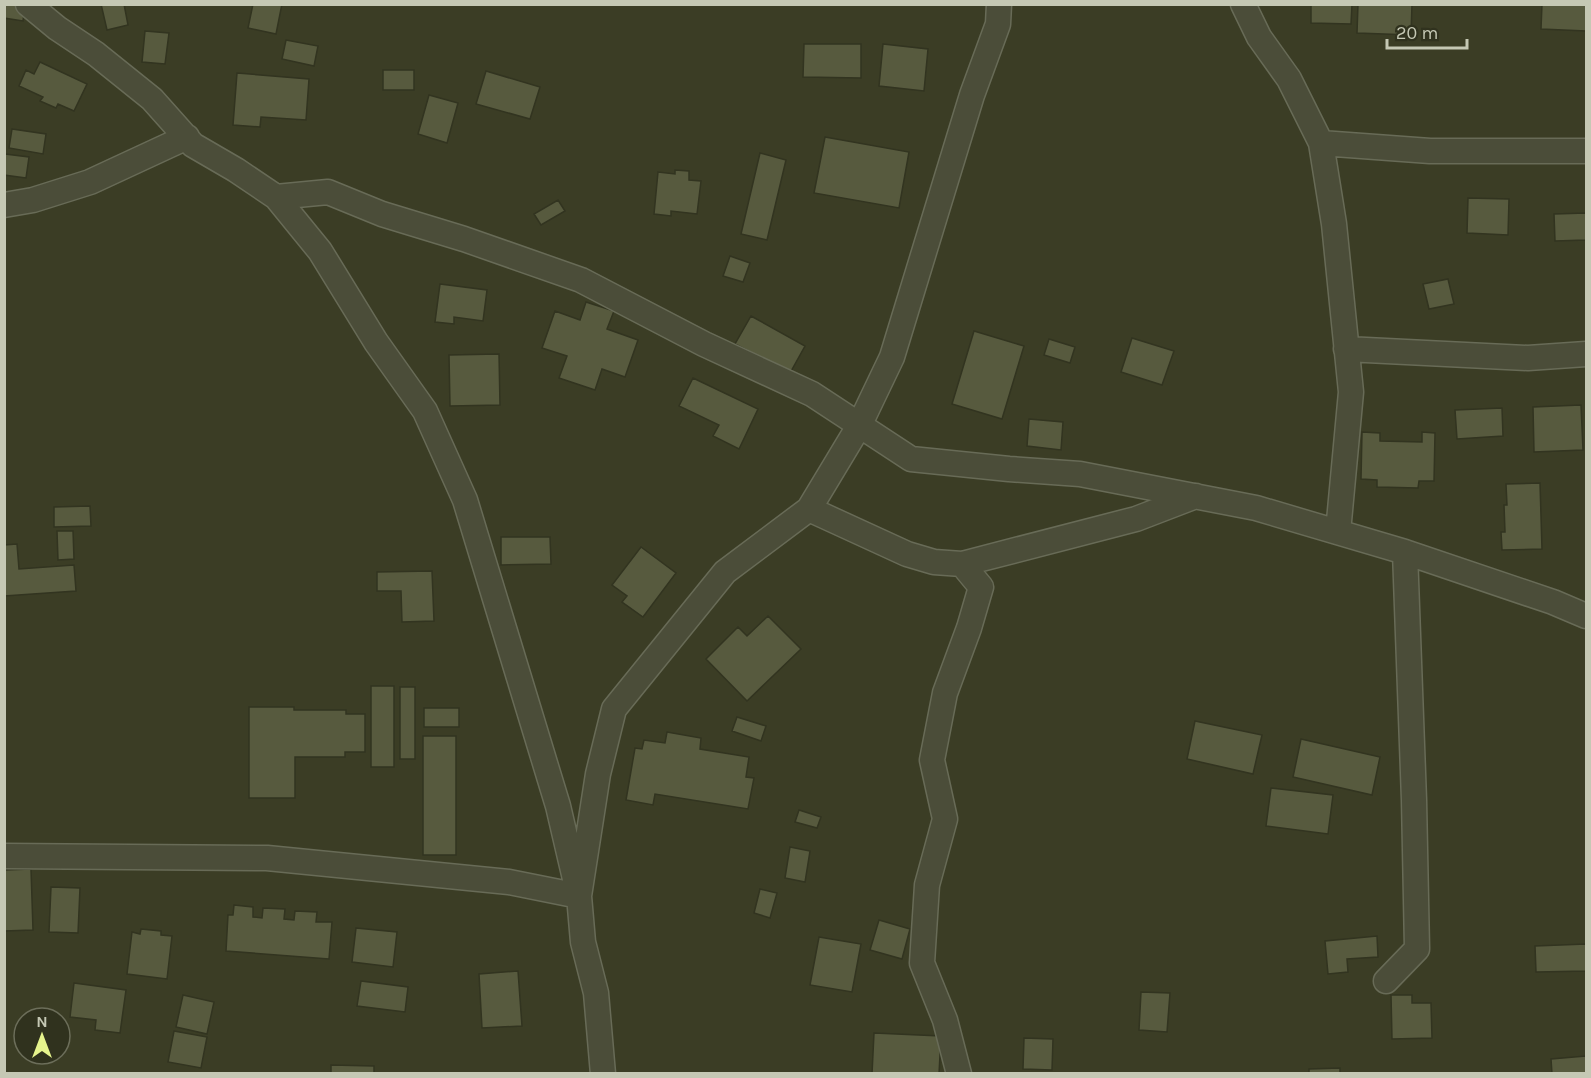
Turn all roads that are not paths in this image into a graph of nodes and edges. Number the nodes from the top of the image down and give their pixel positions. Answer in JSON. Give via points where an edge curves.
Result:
{"nodes":[{"id":1,"x":28,"y":4,"type":"edge"},
{"id":2,"x":999,"y":4,"type":"edge"},
{"id":3,"x":1243,"y":4,"type":"edge"},
{"id":4,"x":188,"y":136,"type":"junction"},
{"id":5,"x":1321,"y":143,"type":"junction"},
{"id":6,"x":1587,"y":150,"type":"edge"},
{"id":7,"x":276,"y":197,"type":"junction"},
{"id":8,"x":4,"y":206,"type":"edge"},
{"id":9,"x":1347,"y":349,"type":"junction"},
{"id":10,"x":1587,"y":354,"type":"edge"},
{"id":11,"x":859,"y":426,"type":"junction"},
{"id":12,"x":1196,"y":496,"type":"junction"},
{"id":13,"x":809,"y":509,"type":"junction"},
{"id":14,"x":1338,"y":532,"type":"junction"},
{"id":15,"x":1405,"y":552,"type":"junction"},
{"id":16,"x":962,"y":564,"type":"junction"},
{"id":17,"x":1587,"y":616,"type":"edge"},
{"id":18,"x":4,"y":856,"type":"edge"},
{"id":19,"x":579,"y":896,"type":"junction"},
{"id":20,"x":1386,"y":981,"type":"dead end"},
{"id":21,"x":603,"y":1074,"type":"edge"},
{"id":22,"x":959,"y":1074,"type":"edge"}],
"edges":[{"from":1,"to":4,"type":"street","via":[[152,99]]},
{"from":2,"to":11,"type":"street","via":[[998,24],[972,95],[892,357]]},
{"from":3,"to":5,"type":"street","via":[[1259,37],[1289,79]]},
{"from":4,"to":7,"type":"street","via":[[194,145]]},
{"from":4,"to":8,"type":"street","via":[[90,182]]},
{"from":5,"to":6,"type":"street","via":[[1430,151]]},
{"from":5,"to":9,"type":"street"},
{"from":7,"to":11,"type":"street","via":[[328,192],[382,214],[581,280],[812,394]]},
{"from":7,"to":19,"type":"street","via":[[320,251],[376,342],[425,411],[465,500],[558,806]]},
{"from":9,"to":10,"type":"street","via":[[1528,358]]},
{"from":9,"to":14,"type":"street","via":[[1351,392]]},
{"from":11,"to":12,"type":"street","via":[[911,459],[1080,474]]},
{"from":11,"to":13,"type":"street"},
{"from":12,"to":14,"type":"street","via":[[1256,508]]},
{"from":12,"to":16,"type":"street","via":[[1136,519]]},
{"from":13,"to":16,"type":"street","via":[[908,554],[934,562]]},
{"from":13,"to":19,"type":"street","via":[[725,572],[614,709],[598,774]]},
{"from":14,"to":15,"type":"street"},
{"from":15,"to":17,"type":"street"},
{"from":15,"to":20,"type":"street","via":[[1417,949]]},
{"from":16,"to":22,"type":"street","via":[[981,587],[945,693],[932,760],[945,819],[927,885],[922,963],[945,1020]]},
{"from":18,"to":19,"type":"street","via":[[267,858],[509,882]]},
{"from":19,"to":21,"type":"street","via":[[583,942],[596,993]]}]}
